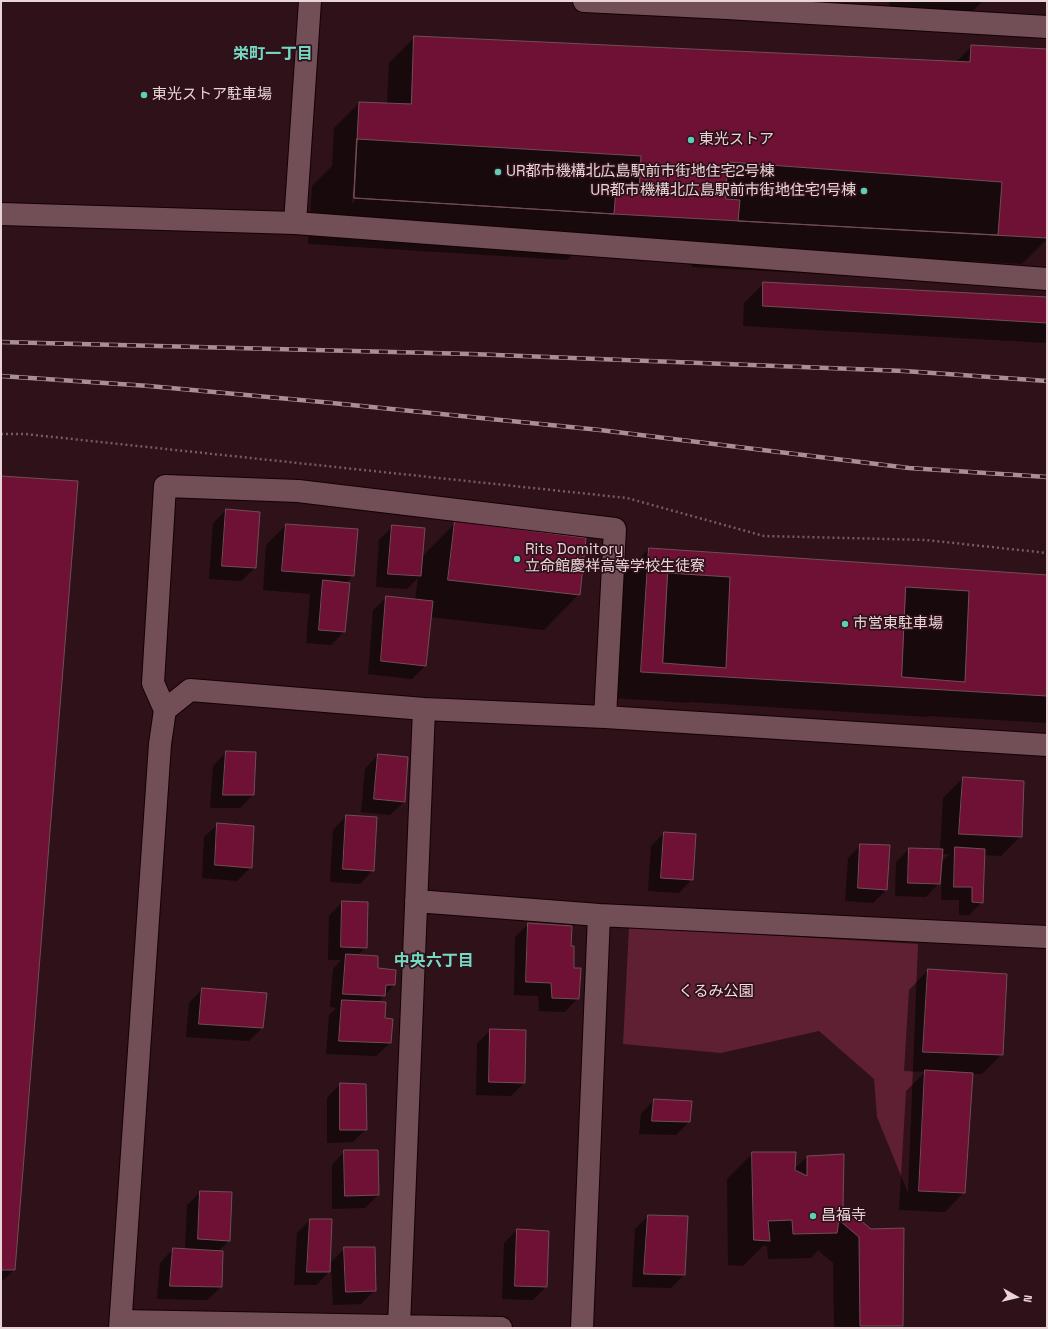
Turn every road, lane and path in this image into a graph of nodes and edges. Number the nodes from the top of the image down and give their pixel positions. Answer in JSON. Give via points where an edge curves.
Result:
{"nodes":[{"id":1,"x":310,"y":1,"type":"edge"},
{"id":2,"x":584,"y":1,"type":"edge"},
{"id":3,"x":728,"y":4,"type":"edge"},
{"id":4,"x":1047,"y":27,"type":"edge"},
{"id":5,"x":1,"y":214,"type":"edge"},
{"id":6,"x":295,"y":223,"type":"junction"},
{"id":7,"x":1047,"y":279,"type":"edge"},
{"id":8,"x":424,"y":709,"type":"junction"},
{"id":9,"x":165,"y":710,"type":"junction"},
{"id":10,"x":605,"y":717,"type":"junction"},
{"id":11,"x":1047,"y":745,"type":"edge"},
{"id":12,"x":416,"y":901,"type":"junction"},
{"id":13,"x":599,"y":915,"type":"junction"},
{"id":14,"x":1047,"y":937,"type":"edge"},
{"id":15,"x":120,"y":1325,"type":"edge"},
{"id":16,"x":399,"y":1326,"type":"junction"},
{"id":17,"x":501,"y":1328,"type":"edge"},
{"id":18,"x":582,"y":1328,"type":"edge"}],
"edges":[{"from":1,"to":6,"type":"street"},
{"from":2,"to":3,"type":"street"},
{"from":3,"to":4,"type":"street"},
{"from":5,"to":6,"type":"street"},
{"from":6,"to":7,"type":"street"},
{"from":8,"to":9,"type":"street","via":[[190,690]]},
{"from":8,"to":10,"type":"street"},
{"from":8,"to":12,"type":"street"},
{"from":9,"to":10,"type":"street","via":[[153,683],[165,486],[298,491],[615,529]]},
{"from":9,"to":15,"type":"street","via":[[160,744]]},
{"from":10,"to":11,"type":"street"},
{"from":12,"to":13,"type":"street"},
{"from":12,"to":16,"type":"street"},
{"from":13,"to":14,"type":"street"},
{"from":13,"to":18,"type":"street"},
{"from":15,"to":16,"type":"street"},
{"from":16,"to":17,"type":"street"}]}
